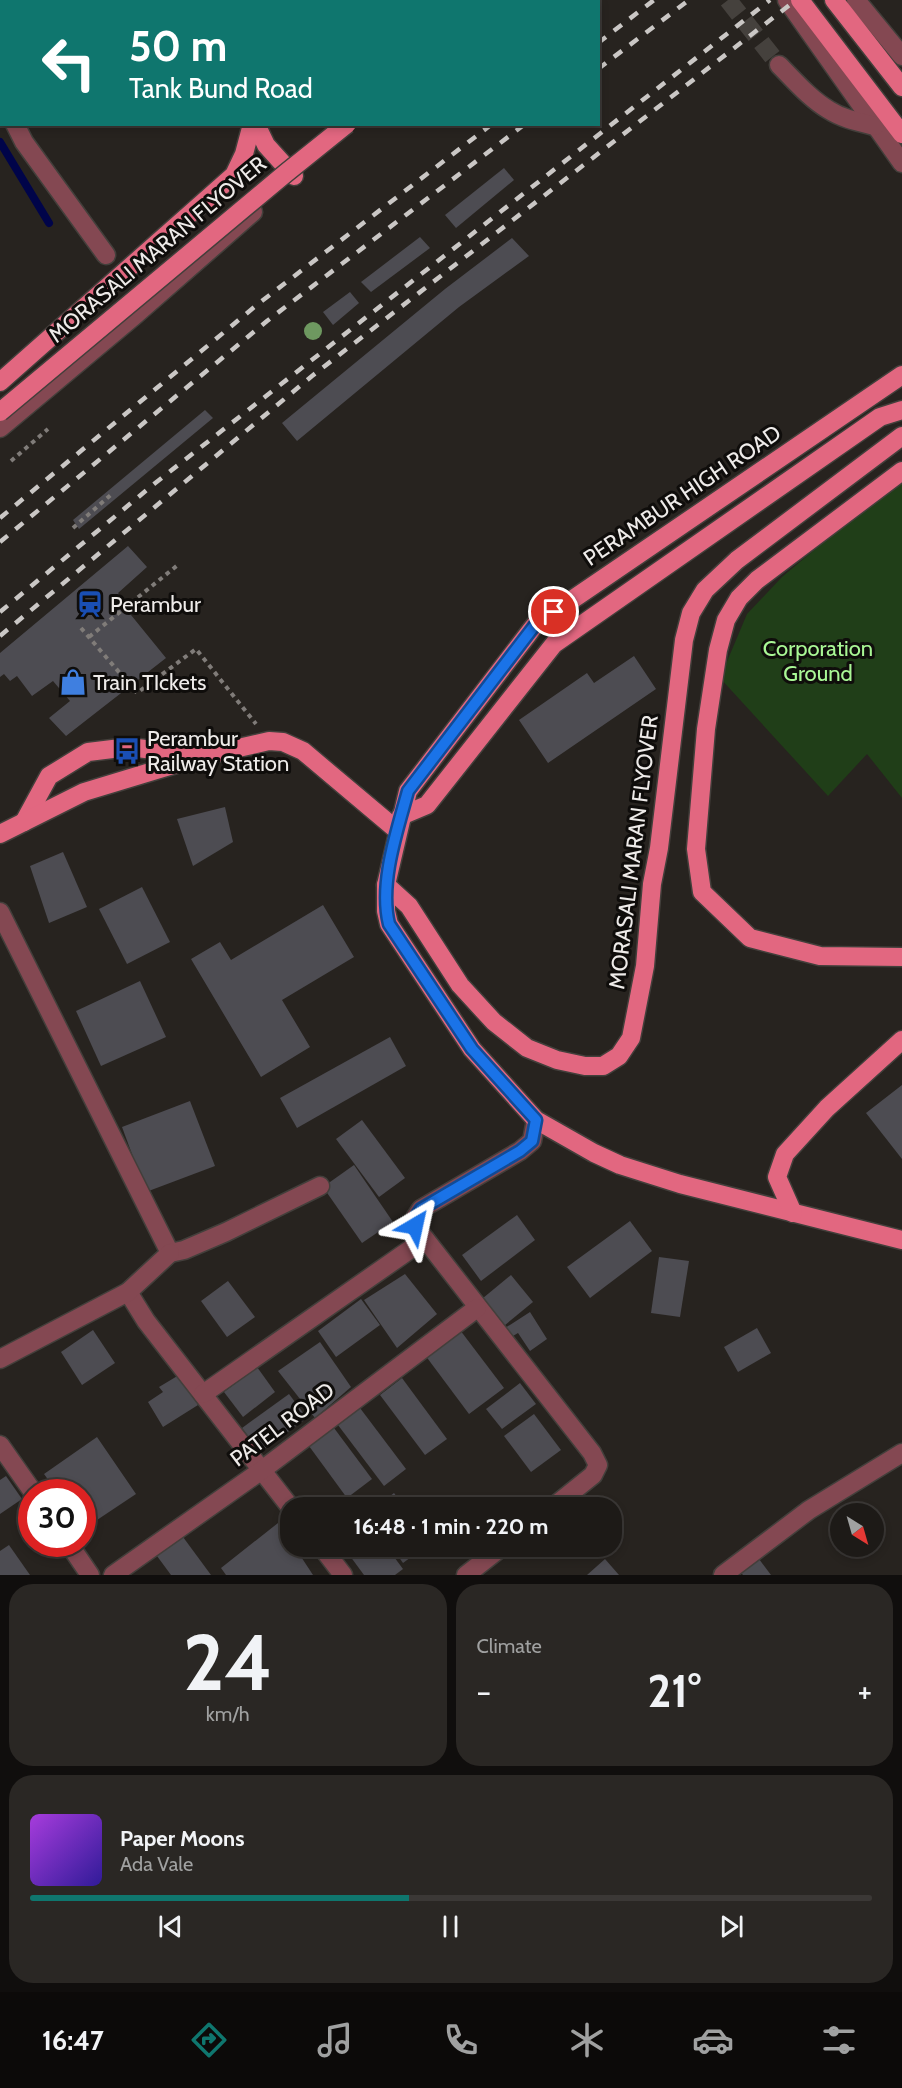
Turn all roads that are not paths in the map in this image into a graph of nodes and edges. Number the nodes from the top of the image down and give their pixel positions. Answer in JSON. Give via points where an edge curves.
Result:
{"nodes":[{"id":1,"x":788,"y":0,"type":"edge"},
{"id":2,"x":800,"y":0,"type":"edge"},
{"id":3,"x":834,"y":0,"type":"edge"},
{"id":4,"x":856,"y":0,"type":"edge"},
{"id":5,"x":902,"y":56,"type":"edge"},
{"id":6,"x":779,"y":65,"type":"tunnel mouth"},
{"id":7,"x":902,"y":87,"type":"edge"},
{"id":8,"x":16,"y":126,"type":"edge"},
{"id":9,"x":253,"y":126,"type":"edge"},
{"id":10,"x":255,"y":126,"type":"edge"},
{"id":11,"x":344,"y":126,"type":"edge"},
{"id":12,"x":352,"y":126,"type":"edge"},
{"id":13,"x":875,"y":126,"type":"junction"},
{"id":14,"x":902,"y":135,"type":"edge"},
{"id":15,"x":902,"y":163,"type":"edge"},
{"id":16,"x":294,"y":176,"type":"junction"},
{"id":17,"x":106,"y":255,"type":"dead end"},
{"id":18,"x":902,"y":375,"type":"edge"},
{"id":19,"x":0,"y":382,"type":"edge"},
{"id":20,"x":902,"y":410,"type":"edge"},
{"id":21,"x":0,"y":412,"type":"edge"},
{"id":22,"x":0,"y":428,"type":"edge"},
{"id":23,"x":902,"y":436,"type":"edge"},
{"id":24,"x":902,"y":471,"type":"edge"},
{"id":25,"x":203,"y":756,"type":"junction"},
{"id":26,"x":24,"y":822,"type":"junction"},
{"id":27,"x":399,"y":823,"type":"junction"},
{"id":28,"x":0,"y":834,"type":"edge"},
{"id":29,"x":386,"y":885,"type":"junction"},
{"id":30,"x":0,"y":912,"type":"edge"},
{"id":31,"x":902,"y":957,"type":"edge"},
{"id":32,"x":902,"y":1040,"type":"edge"},
{"id":33,"x":536,"y":1120,"type":"junction"},
{"id":34,"x":320,"y":1186,"type":"dead end"},
{"id":35,"x":793,"y":1214,"type":"junction"},
{"id":36,"x":425,"y":1239,"type":"junction"},
{"id":37,"x":902,"y":1240,"type":"edge"},
{"id":38,"x":170,"y":1253,"type":"junction"},
{"id":39,"x":129,"y":1292,"type":"junction"},
{"id":40,"x":477,"y":1308,"type":"junction"},
{"id":41,"x":0,"y":1359,"type":"edge"},
{"id":42,"x":203,"y":1394,"type":"junction"},
{"id":43,"x":0,"y":1445,"type":"edge"},
{"id":44,"x":902,"y":1453,"type":"edge"},
{"id":45,"x":262,"y":1470,"type":"junction"},
{"id":46,"x":24,"y":1479,"type":"edge"},
{"id":47,"x":283,"y":1497,"type":"edge"},
{"id":48,"x":566,"y":1497,"type":"edge"},
{"id":49,"x":78,"y":1557,"type":"edge"},
{"id":50,"x":329,"y":1557,"type":"edge"},
{"id":51,"x":488,"y":1557,"type":"edge"},
{"id":52,"x":90,"y":1575,"type":"edge"},
{"id":53,"x":113,"y":1575,"type":"edge"},
{"id":54,"x":343,"y":1575,"type":"edge"},
{"id":55,"x":466,"y":1575,"type":"edge"},
{"id":56,"x":723,"y":1575,"type":"edge"}],
"edges":[{"from":1,"to":13,"type":"street"},
{"from":2,"to":14,"type":"main road"},
{"from":3,"to":7,"type":"main road"},
{"from":4,"to":5,"type":"street"},
{"from":6,"to":13,"type":"street","via":[[829,110]]},
{"from":8,"to":17,"type":"street"},
{"from":9,"to":19,"type":"main road","name":"MORASALI MARAN FLYOVER","via":[[234,175]]},
{"from":10,"to":16,"type":"main road","via":[[266,145]]},
{"from":11,"to":21,"type":"main road","name":"MORASALI MARAN FLYOVER","bridge":true},
{"from":12,"to":16,"type":"street"},
{"from":13,"to":15,"type":"street"},
{"from":16,"to":22,"type":"street"},
{"from":18,"to":27,"type":"main road","name":"PERAMBUR HIGH ROAD","via":[[535,625],[408,791]]},
{"from":20,"to":27,"type":"main road","via":[[880,417],[554,644],[427,805]]},
{"from":23,"to":29,"type":"main road","name":"MORASALI MARAN FLYOVER","via":[[737,560],[705,591],[692,612],[684,640],[645,966],[631,1038],[619,1056],[603,1066],[585,1066],[527,1048],[494,1022],[460,985],[409,906]]},
{"from":24,"to":31,"type":"main road","via":[[757,580],[739,598],[726,620],[705,729],[696,849],[702,892],[750,938],[820,957]]},
{"from":25,"to":26,"type":"main road","via":[[84,792]]},
{"from":25,"to":26,"type":"main road","via":[[129,747],[88,753],[49,776]]},
{"from":25,"to":27,"type":"main road","via":[[269,741],[283,742],[303,751]]},
{"from":26,"to":28,"type":"main road"},
{"from":27,"to":29,"type":"main road","name":"PERAMBUR HIGH ROAD"},
{"from":29,"to":33,"type":"main road","name":"PERAMBUR HIGH ROAD","via":[[389,924],[472,1049]]},
{"from":30,"to":38,"type":"street"},
{"from":32,"to":35,"type":"main road","via":[[827,1108],[785,1154],[777,1177]]},
{"from":33,"to":35,"type":"main road","name":"PERAMBUR HIGH ROAD","via":[[620,1165]]},
{"from":33,"to":36,"type":"street","via":[[532,1141],[520,1151],[421,1209],[415,1226]]},
{"from":34,"to":38,"type":"street","via":[[226,1232]]},
{"from":35,"to":37,"type":"main road","name":"PERAMBUR HIGH ROAD"},
{"from":36,"to":40,"type":"street"},
{"from":36,"to":42,"type":"street"},
{"from":38,"to":39,"type":"street"},
{"from":39,"to":41,"type":"street"},
{"from":39,"to":42,"type":"street","via":[[146,1321]]},
{"from":40,"to":45,"type":"street","name":"PATEL ROAD"},
{"from":40,"to":48,"type":"street","via":[[598,1465],[593,1475]]},
{"from":42,"to":45,"type":"street"},
{"from":43,"to":46,"type":"street"},
{"from":44,"to":56,"type":"street","via":[[809,1510]]},
{"from":45,"to":47,"type":"street"},
{"from":45,"to":53,"type":"street","name":"PATEL ROAD"},
{"from":49,"to":52,"type":"street"},
{"from":50,"to":54,"type":"street"},
{"from":51,"to":55,"type":"street"}]}
